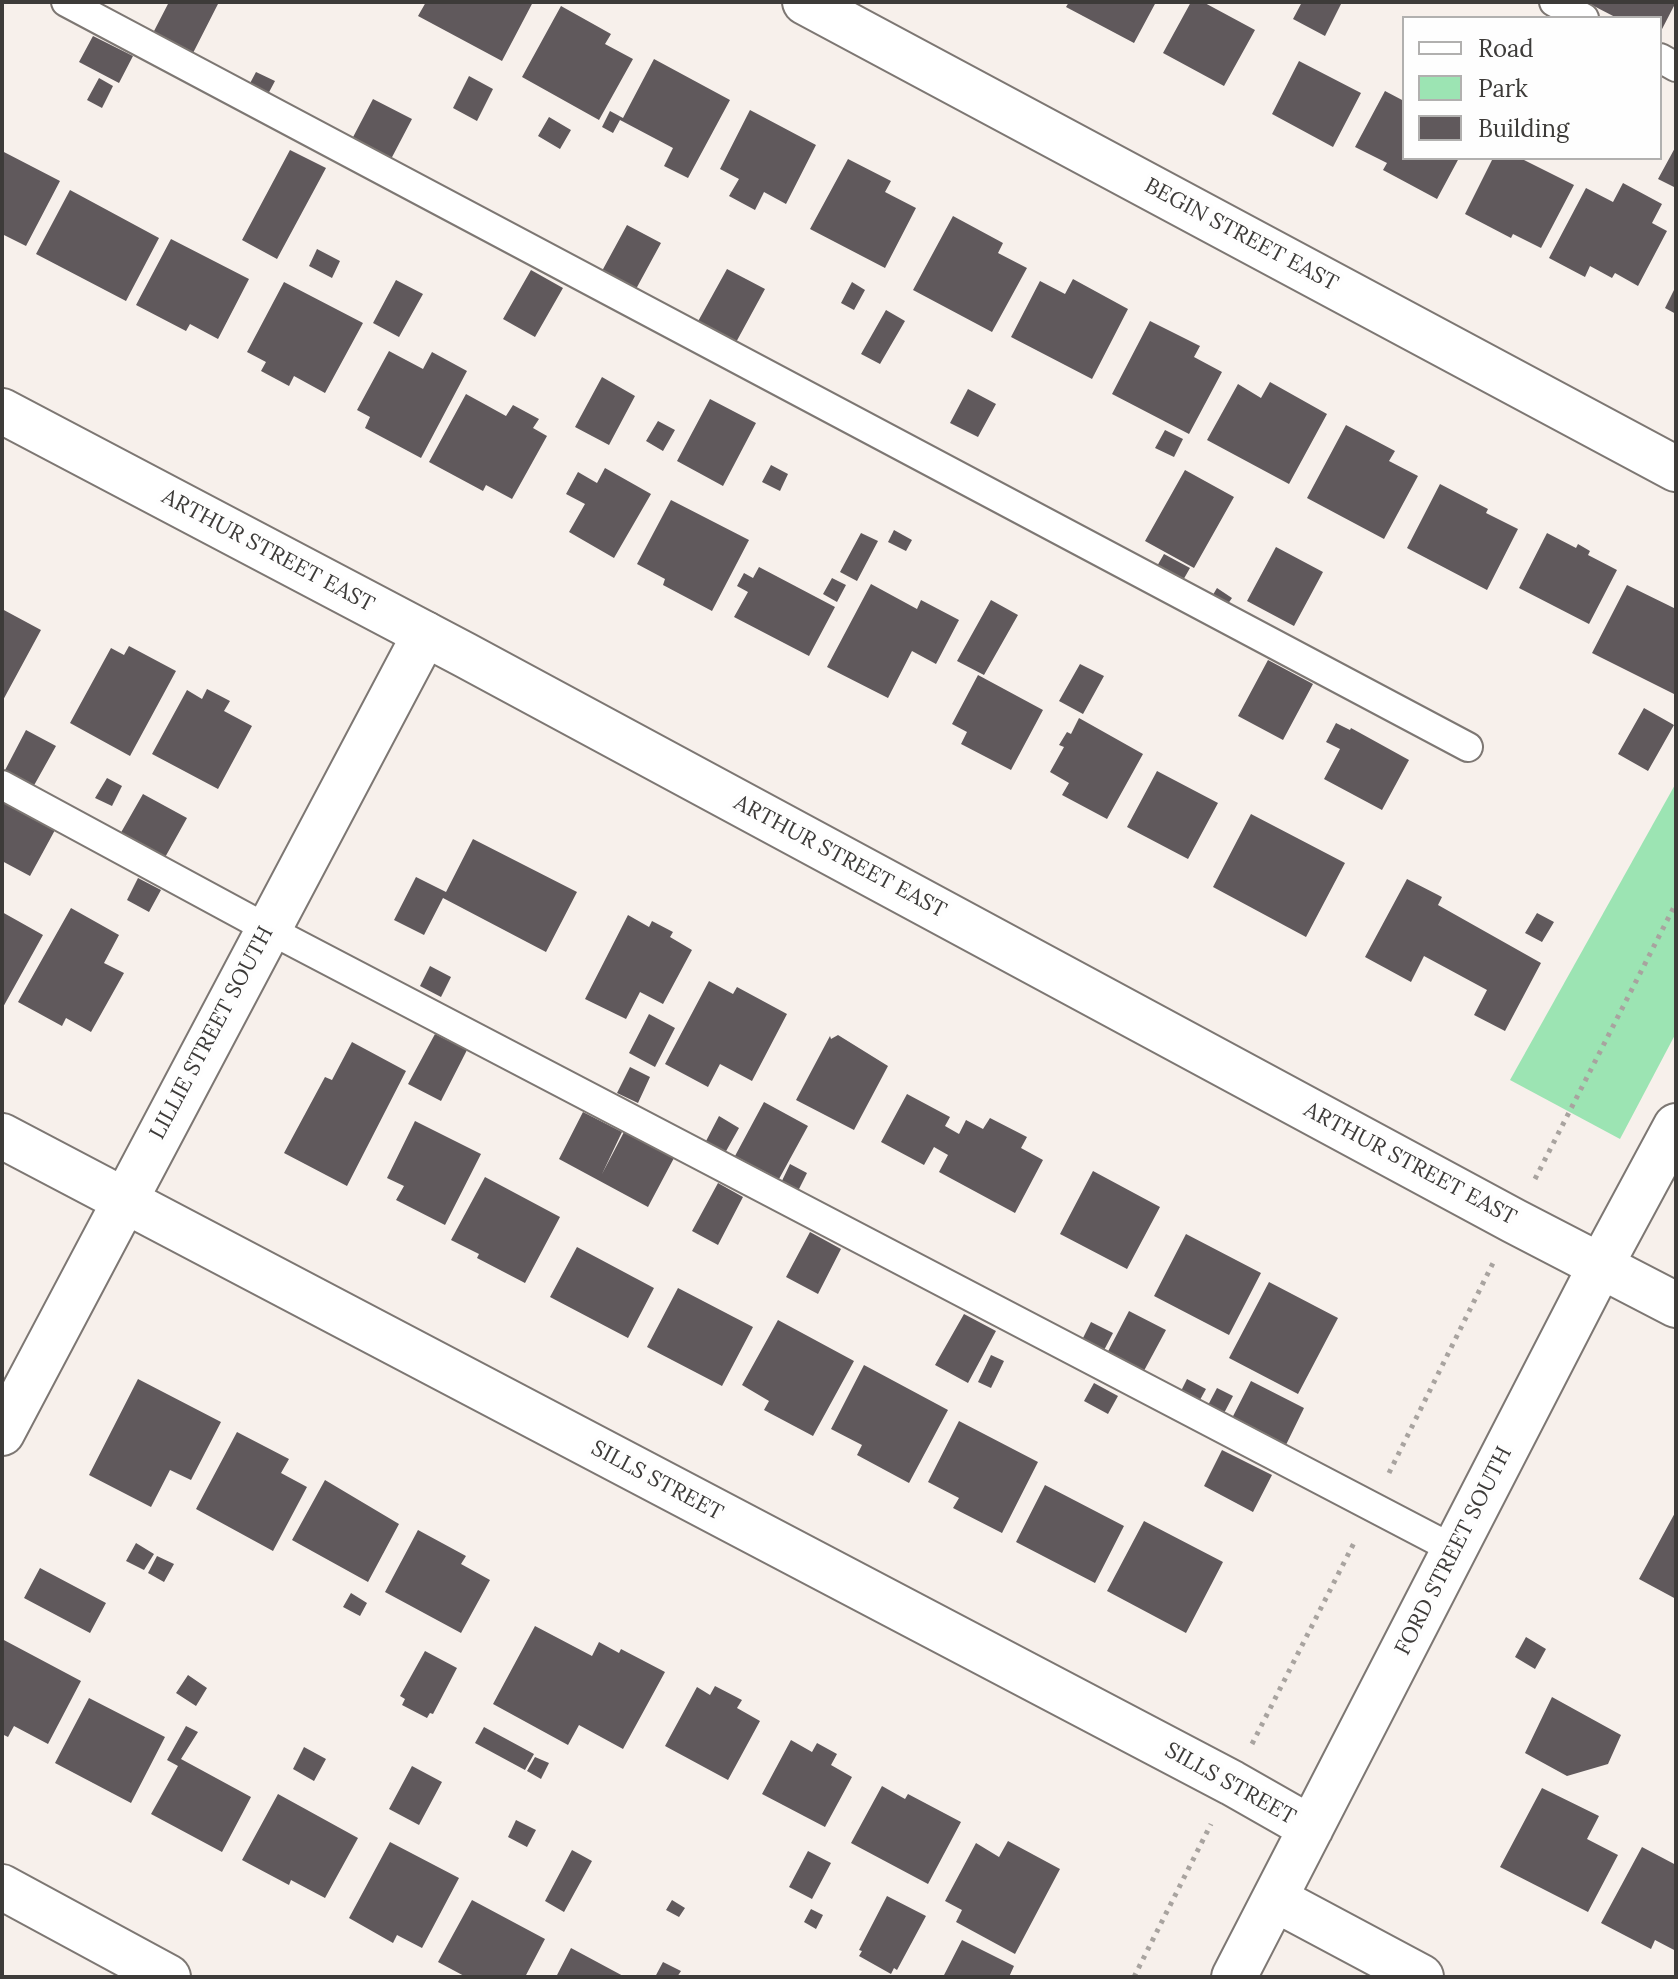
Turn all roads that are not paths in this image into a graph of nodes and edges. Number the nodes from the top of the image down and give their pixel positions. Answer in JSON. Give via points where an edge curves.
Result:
{"nodes":[{"id":1,"x":66,"y":2,"type":"edge"},
{"id":2,"x":805,"y":2,"type":"edge"},
{"id":3,"x":1554,"y":2,"type":"edge"},
{"id":4,"x":1580,"y":16,"type":"edge"},
{"id":5,"x":2,"y":411,"type":"edge"},
{"id":6,"x":1676,"y":469,"type":"edge"},
{"id":7,"x":425,"y":634,"type":"junction"},
{"id":8,"x":1468,"y":747,"type":"dead end"},
{"id":9,"x":2,"y":785,"type":"edge"},
{"id":10,"x":268,"y":929,"type":"junction"},
{"id":11,"x":1676,"y":1126,"type":"edge"},
{"id":12,"x":2,"y":1136,"type":"edge"},
{"id":13,"x":123,"y":1200,"type":"junction"},
{"id":14,"x":1601,"y":1265,"type":"junction"},
{"id":15,"x":1676,"y":1305,"type":"edge"},
{"id":16,"x":2,"y":1433,"type":"edge"},
{"id":17,"x":1455,"y":1550,"type":"junction"},
{"id":18,"x":1311,"y":1828,"type":"junction"},
{"id":19,"x":2,"y":1887,"type":"edge"},
{"id":20,"x":1275,"y":1899,"type":"junction"},
{"id":21,"x":168,"y":1977,"type":"edge"},
{"id":22,"x":1234,"y":1977,"type":"edge"},
{"id":23,"x":1421,"y":1977,"type":"edge"}],
"edges":[{"from":1,"to":8,"type":"lane"},
{"from":2,"to":6,"type":"street","name":"BEGIN STREET EAST"},
{"from":3,"to":4,"type":"lane"},
{"from":5,"to":7,"type":"street","name":"ARTHUR STREET EAST"},
{"from":7,"to":10,"type":"street","name":"LILLIE STREET SOUTH"},
{"from":7,"to":14,"type":"street","name":"ARTHUR STREET EAST"},
{"from":9,"to":10,"type":"lane"},
{"from":10,"to":13,"type":"street","name":"LILLIE STREET SOUTH"},
{"from":10,"to":17,"type":"lane"},
{"from":11,"to":14,"type":"street","name":"FORD STREET SOUTH"},
{"from":12,"to":13,"type":"street","name":"SILLS STREET"},
{"from":13,"to":16,"type":"street","name":"LILLIE STREET SOUTH"},
{"from":13,"to":18,"type":"street","name":"SILLS STREET"},
{"from":14,"to":15,"type":"street","name":"ARTHUR STREET EAST"},
{"from":14,"to":17,"type":"street","name":"FORD STREET SOUTH"},
{"from":17,"to":18,"type":"street","name":"FORD STREET SOUTH"},
{"from":18,"to":20,"type":"street","name":"FORD STREET SOUTH"},
{"from":19,"to":21,"type":"street"},
{"from":20,"to":22,"type":"street","name":"FORD STREET SOUTH"},
{"from":20,"to":23,"type":"street"}]}
